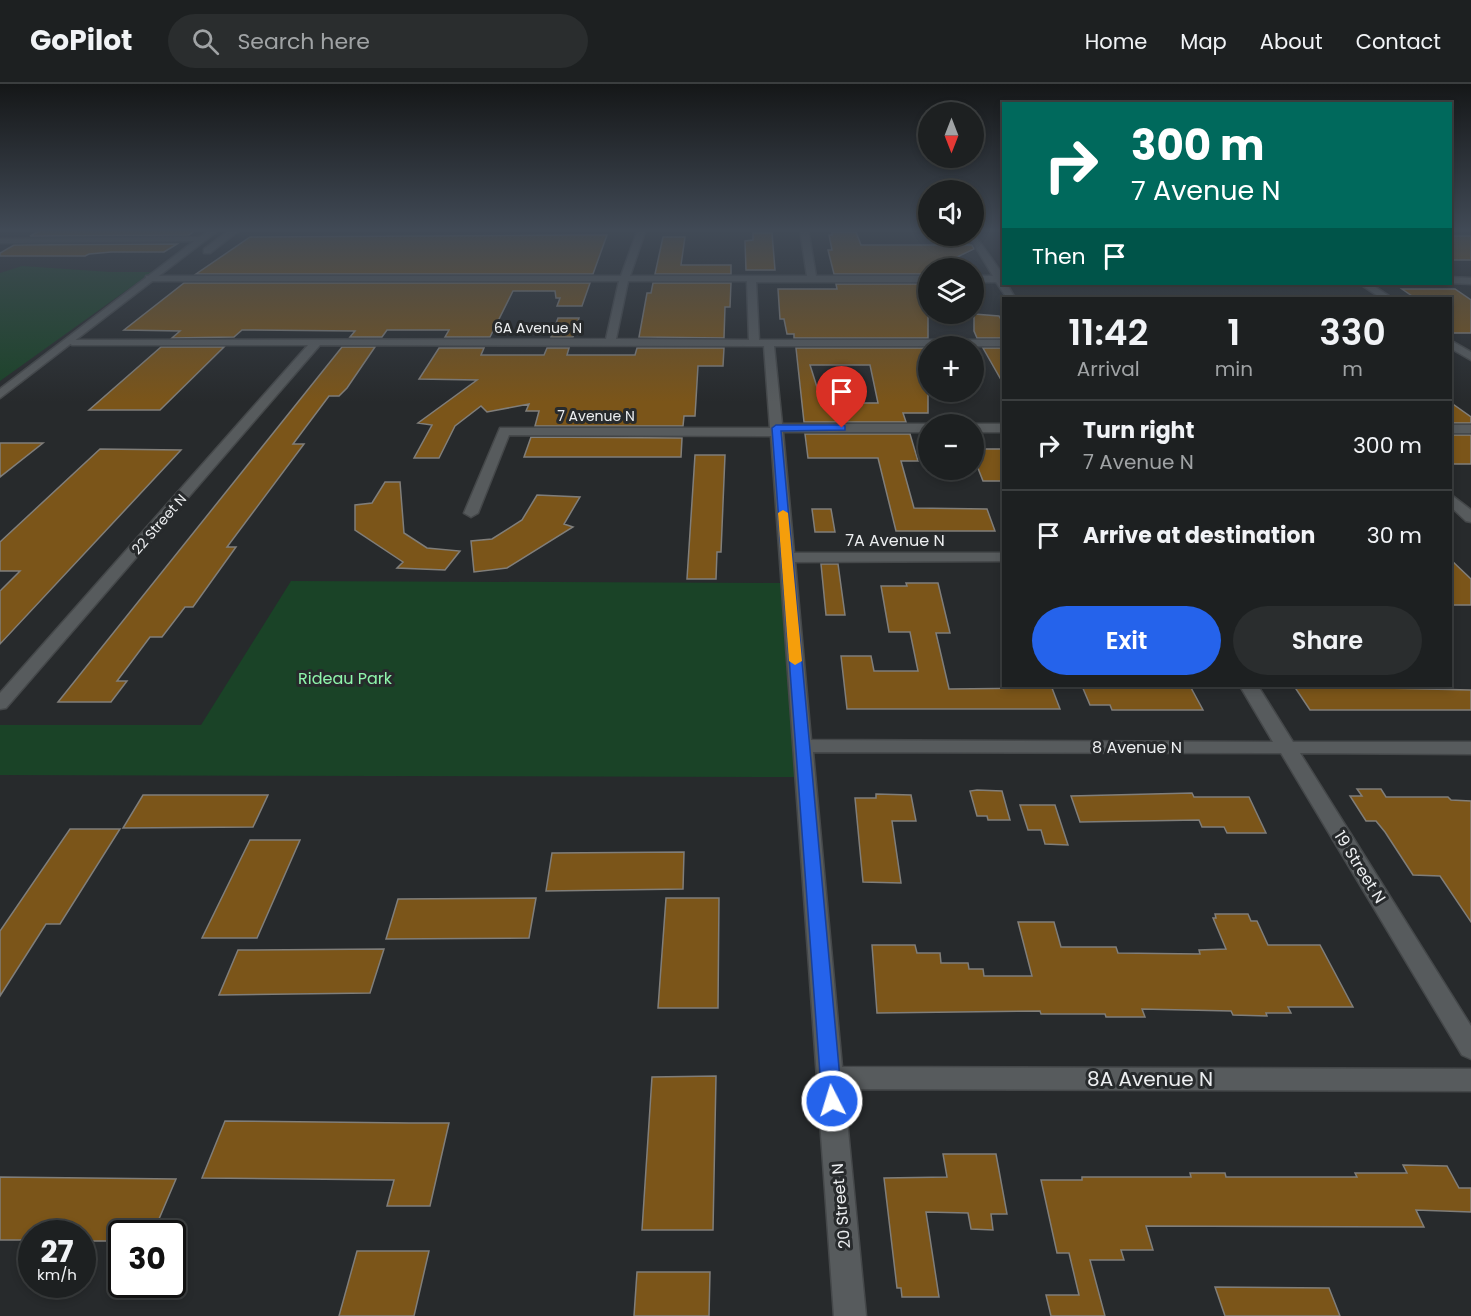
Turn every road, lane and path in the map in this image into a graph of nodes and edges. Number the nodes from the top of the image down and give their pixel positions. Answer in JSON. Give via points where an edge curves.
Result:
{"nodes":[{"id":1,"x":140,"y":286,"type":"edge"},
{"id":2,"x":154,"y":286,"type":"edge"},
{"id":3,"x":622,"y":286,"type":"edge"},
{"id":4,"x":752,"y":286,"type":"edge"},
{"id":5,"x":1369,"y":286,"type":"edge"},
{"id":6,"x":1385,"y":297,"type":"edge"},
{"id":7,"x":117,"y":308,"type":"junction"},
{"id":8,"x":72,"y":342,"type":"junction"},
{"id":9,"x":761,"y":342,"type":"junction"},
{"id":10,"x":316,"y":343,"type":"junction"},
{"id":11,"x":610,"y":343,"type":"junction"},
{"id":12,"x":1002,"y":343,"type":"edge"},
{"id":13,"x":1452,"y":344,"type":"edge"},
{"id":14,"x":1471,"y":344,"type":"edge"},
{"id":15,"x":1452,"y":345,"type":"edge"},
{"id":16,"x":1471,"y":357,"type":"edge"},
{"id":17,"x":0,"y":395,"type":"edge"},
{"id":18,"x":918,"y":428,"type":"edge"},
{"id":19,"x":984,"y":428,"type":"edge"},
{"id":20,"x":1002,"y":428,"type":"edge"},
{"id":21,"x":1452,"y":429,"type":"edge"},
{"id":22,"x":1471,"y":429,"type":"edge"},
{"id":23,"x":776,"y":430,"type":"junction"},
{"id":24,"x":1452,"y":500,"type":"edge"},
{"id":25,"x":471,"y":513,"type":"dead end"},
{"id":26,"x":1471,"y":518,"type":"edge"},
{"id":27,"x":1002,"y":557,"type":"edge"},
{"id":28,"x":787,"y":558,"type":"junction"},
{"id":29,"x":1250,"y":687,"type":"edge"},
{"id":30,"x":1,"y":704,"type":"edge"},
{"id":31,"x":802,"y":746,"type":"junction"},
{"id":32,"x":1287,"y":748,"type":"junction"},
{"id":33,"x":1471,"y":748,"type":"edge"},
{"id":34,"x":1471,"y":1048,"type":"edge"},
{"id":35,"x":830,"y":1078,"type":"junction"},
{"id":36,"x":1471,"y":1080,"type":"edge"},
{"id":37,"x":850,"y":1316,"type":"edge"}],
"edges":[{"from":1,"to":7,"type":"street"},
{"from":2,"to":7,"type":"street"},
{"from":3,"to":11,"type":"street"},
{"from":4,"to":9,"type":"street","name":"20 Street N"},
{"from":5,"to":6,"type":"street"},
{"from":7,"to":8,"type":"street"},
{"from":8,"to":10,"type":"street","name":"6A Avenue N"},
{"from":8,"to":17,"type":"street"},
{"from":9,"to":11,"type":"street","name":"6A Avenue N"},
{"from":9,"to":12,"type":"street","name":"6A Avenue N"},
{"from":9,"to":23,"type":"street","name":"20 Street N"},
{"from":10,"to":11,"type":"street","name":"6A Avenue N"},
{"from":10,"to":30,"type":"street","name":"22 Street N"},
{"from":13,"to":14,"type":"street"},
{"from":15,"to":16,"type":"street"},
{"from":18,"to":23,"type":"street","name":"7 Avenue N"},
{"from":19,"to":20,"type":"street"},
{"from":21,"to":22,"type":"street"},
{"from":23,"to":25,"type":"street","name":"7 Avenue N","via":[[504,431]]},
{"from":23,"to":28,"type":"street","name":"20 Street N"},
{"from":24,"to":26,"type":"street"},
{"from":27,"to":28,"type":"street","name":"7A Avenue N"},
{"from":28,"to":31,"type":"street","name":"20 Street N"},
{"from":29,"to":32,"type":"street","name":"19 Street N"},
{"from":31,"to":32,"type":"street","name":"8 Avenue N"},
{"from":31,"to":35,"type":"street","name":"20 Street N"},
{"from":32,"to":33,"type":"street","name":"8 Avenue N"},
{"from":32,"to":34,"type":"street","name":"19 Street N"},
{"from":35,"to":36,"type":"street","name":"8A Avenue N"},
{"from":35,"to":37,"type":"street","name":"20 Street N"}]}
